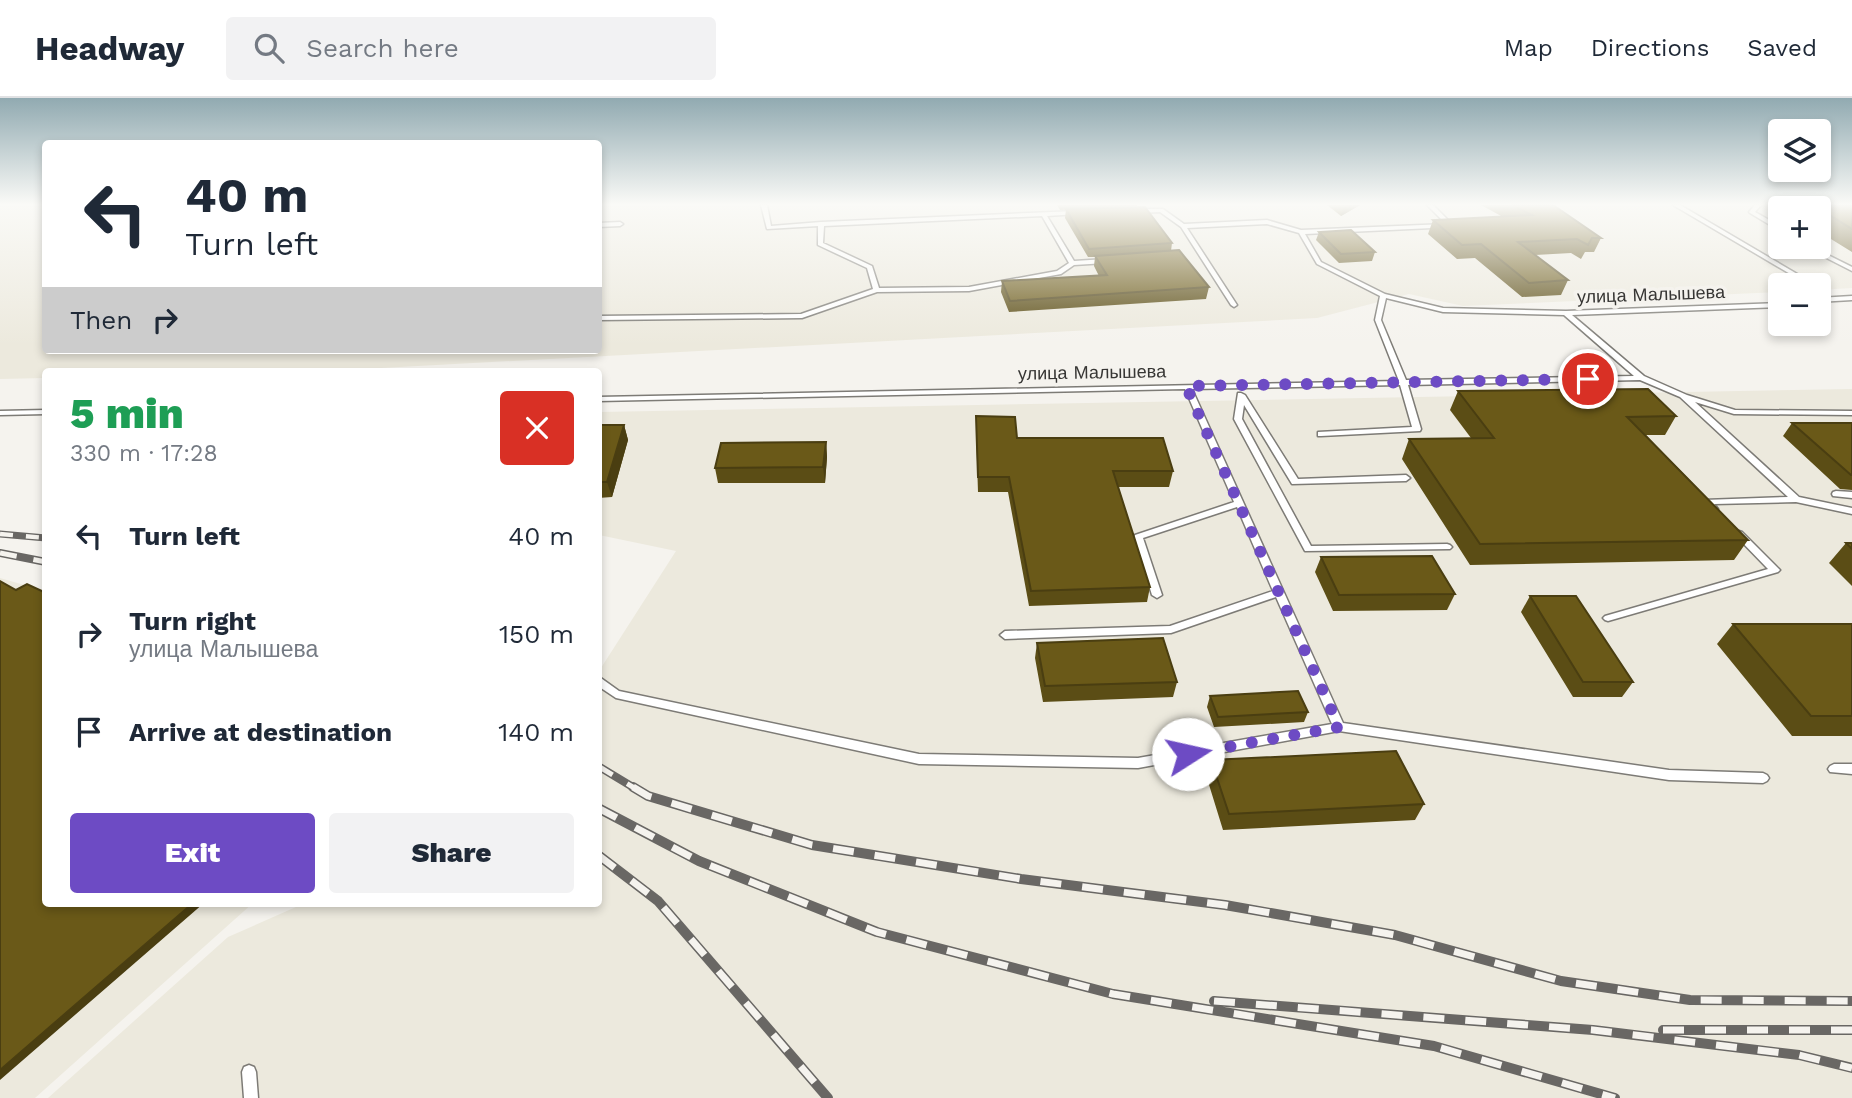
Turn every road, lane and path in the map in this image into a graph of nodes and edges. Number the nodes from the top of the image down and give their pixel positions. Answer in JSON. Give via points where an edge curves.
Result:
{"nodes":[{"id":1,"x":837,"y":252,"type":"edge"},
{"id":2,"x":1065,"y":252,"type":"edge"},
{"id":3,"x":1199,"y":252,"type":"edge"},
{"id":4,"x":1312,"y":252,"type":"edge"},
{"id":5,"x":1756,"y":252,"type":"edge"},
{"id":6,"x":1201,"y":255,"type":"junction"},
{"id":7,"x":1188,"y":256,"type":"edge"},
{"id":8,"x":1831,"y":258,"type":"edge"},
{"id":9,"x":1110,"y":261,"type":"edge"},
{"id":10,"x":1072,"y":263,"type":"junction"},
{"id":11,"x":1852,"y":269,"type":"edge"},
{"id":12,"x":1792,"y":273,"type":"edge"},
{"id":13,"x":876,"y":290,"type":"junction"},
{"id":14,"x":1383,"y":295,"type":"junction"},
{"id":15,"x":1831,"y":295,"type":"edge"},
{"id":16,"x":1836,"y":298,"type":"junction"},
{"id":17,"x":1852,"y":298,"type":"edge"},
{"id":18,"x":1831,"y":299,"type":"edge"},
{"id":19,"x":1234,"y":305,"type":"dead end"},
{"id":20,"x":1768,"y":305,"type":"edge"},
{"id":21,"x":1566,"y":313,"type":"junction"},
{"id":22,"x":602,"y":317,"type":"edge"},
{"id":23,"x":1641,"y":379,"type":"junction"},
{"id":24,"x":1403,"y":381,"type":"junction"},
{"id":25,"x":1186,"y":386,"type":"junction"},
{"id":26,"x":1235,"y":386,"type":"junction"},
{"id":27,"x":1241,"y":395,"type":"junction"},
{"id":28,"x":1683,"y":395,"type":"junction"},
{"id":29,"x":602,"y":399,"type":"edge"},
{"id":30,"x":42,"y":412,"type":"edge"},
{"id":31,"x":0,"y":413,"type":"edge"},
{"id":32,"x":1852,"y":413,"type":"edge"},
{"id":33,"x":1321,"y":433,"type":"dead end"},
{"id":34,"x":1406,"y":478,"type":"dead end"},
{"id":35,"x":1836,"y":494,"type":"dead end"},
{"id":36,"x":1852,"y":495,"type":"edge"},
{"id":37,"x":1796,"y":499,"type":"junction"},
{"id":38,"x":1240,"y":503,"type":"junction"},
{"id":39,"x":1852,"y":511,"type":"edge"},
{"id":40,"x":1717,"y":512,"type":"edge"},
{"id":41,"x":1727,"y":522,"type":"edge"},
{"id":42,"x":1447,"y":547,"type":"dead end"},
{"id":43,"x":1280,"y":592,"type":"junction"},
{"id":44,"x":1157,"y":595,"type":"dead end"},
{"id":45,"x":1608,"y":618,"type":"dead end"},
{"id":46,"x":1006,"y":635,"type":"dead end"},
{"id":47,"x":602,"y":683,"type":"edge"},
{"id":48,"x":1339,"y":727,"type":"junction"},
{"id":49,"x":1834,"y":769,"type":"dead end"},
{"id":50,"x":1852,"y":769,"type":"edge"},
{"id":51,"x":1763,"y":778,"type":"dead end"},
{"id":52,"x":249,"y":1072,"type":"dead end"},
{"id":53,"x":251,"y":1098,"type":"edge"}],
"edges":[{"from":1,"to":13,"type":"lane","via":[[870,267]]},
{"from":2,"to":10,"type":"lane"},
{"from":3,"to":6,"type":"lane"},
{"from":4,"to":14,"type":"lane","via":[[1319,263]]},
{"from":5,"to":12,"type":"lane"},
{"from":6,"to":7,"type":"lane"},
{"from":6,"to":19,"type":"lane"},
{"from":8,"to":11,"type":"lane"},
{"from":9,"to":10,"type":"lane"},
{"from":10,"to":13,"type":"lane","via":[[1059,273],[968,289]]},
{"from":13,"to":22,"type":"lane","via":[[802,316]]},
{"from":14,"to":21,"type":"lane","via":[[1443,310]]},
{"from":14,"to":24,"type":"lane","via":[[1378,320]]},
{"from":15,"to":16,"type":"lane"},
{"from":16,"to":17,"type":"lane"},
{"from":16,"to":18,"type":"lane"},
{"from":20,"to":21,"type":"lane","name":"улица Малышева"},
{"from":21,"to":23,"type":"lane","name":"улица Малышева"},
{"from":23,"to":24,"type":"lane","name":"улица Малышева"},
{"from":23,"to":28,"type":"lane"},
{"from":24,"to":26,"type":"lane","name":"улица Малышева"},
{"from":24,"to":33,"type":"lane","via":[[1417,429]]},
{"from":25,"to":26,"type":"lane","name":"улица Малышева"},
{"from":25,"to":29,"type":"lane","name":"улица Малышева"},
{"from":25,"to":38,"type":"lane"},
{"from":26,"to":27,"type":"lane"},
{"from":27,"to":34,"type":"lane","via":[[1295,482]]},
{"from":27,"to":42,"type":"lane","via":[[1238,419],[1308,549]]},
{"from":28,"to":32,"type":"lane","via":[[1734,412]]},
{"from":28,"to":37,"type":"lane"},
{"from":30,"to":31,"type":"lane"},
{"from":35,"to":36,"type":"lane"},
{"from":37,"to":39,"type":"lane"},
{"from":37,"to":40,"type":"lane","via":[[1707,502]]},
{"from":38,"to":43,"type":"lane"},
{"from":38,"to":44,"type":"lane","via":[[1138,537]]},
{"from":41,"to":45,"type":"lane","via":[[1775,570]]},
{"from":43,"to":46,"type":"lane","via":[[1171,629]]},
{"from":43,"to":48,"type":"lane"},
{"from":47,"to":48,"type":"lane","via":[[616,694],[919,759],[1138,763]]},
{"from":48,"to":51,"type":"lane","via":[[1669,775]]},
{"from":49,"to":50,"type":"lane"},
{"from":52,"to":53,"type":"lane"}]}
